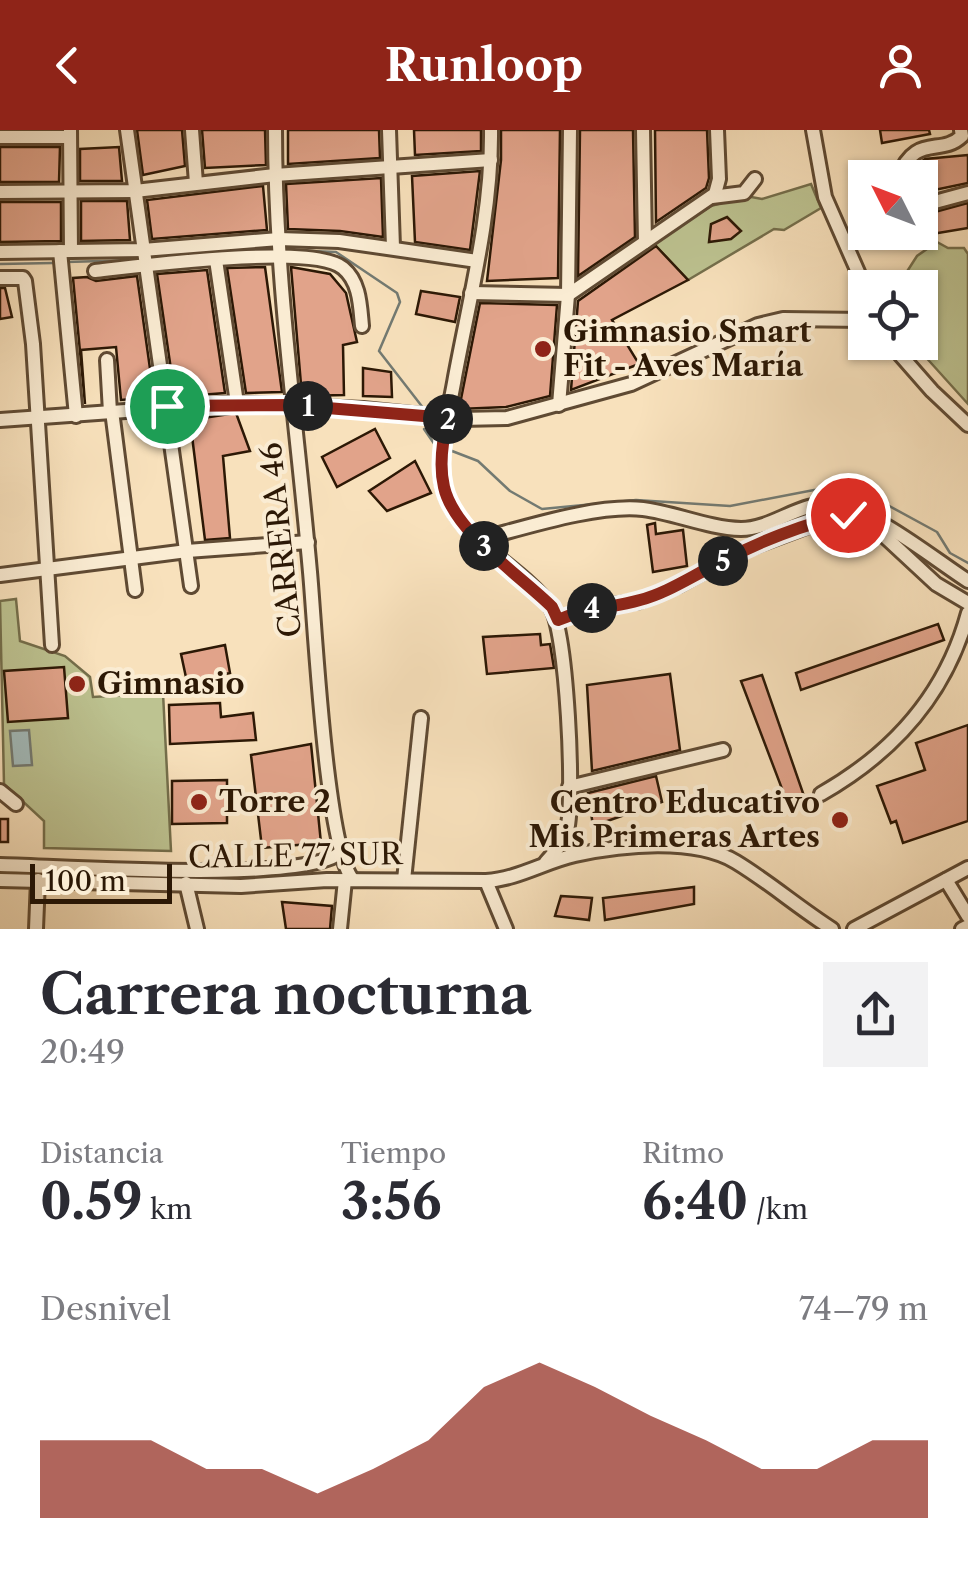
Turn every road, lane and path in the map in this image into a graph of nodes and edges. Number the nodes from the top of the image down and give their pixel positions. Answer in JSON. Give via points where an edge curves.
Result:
{"nodes":[{"id":1,"x":126,"y":130,"type":"edge"},
{"id":2,"x":192,"y":130,"type":"edge"},
{"id":3,"x":274,"y":130,"type":"edge"},
{"id":4,"x":389,"y":130,"type":"edge"},
{"id":5,"x":491,"y":130,"type":"edge"},
{"id":6,"x":570,"y":130,"type":"edge"},
{"id":7,"x":643,"y":130,"type":"edge"},
{"id":8,"x":717,"y":130,"type":"edge"},
{"id":9,"x":813,"y":130,"type":"edge"},
{"id":10,"x":962,"y":130,"type":"edge"},
{"id":11,"x":70,"y":134,"type":"edge"},
{"id":12,"x":0,"y":137,"type":"edge"},
{"id":13,"x":491,"y":160,"type":"junction"},
{"id":14,"x":908,"y":160,"type":"edge"},
{"id":15,"x":391,"y":170,"type":"junction"},
{"id":16,"x":274,"y":176,"type":"junction"},
{"id":17,"x":754,"y":180,"type":"dead end"},
{"id":18,"x":196,"y":184,"type":"junction"},
{"id":19,"x":135,"y":191,"type":"junction"},
{"id":20,"x":0,"y":192,"type":"edge"},
{"id":21,"x":70,"y":192,"type":"junction"},
{"id":22,"x":968,"y":193,"type":"edge"},
{"id":23,"x":714,"y":194,"type":"junction"},
{"id":24,"x":938,"y":201,"type":"edge"},
{"id":25,"x":645,"y":242,"type":"junction"},
{"id":26,"x":393,"y":247,"type":"junction"},
{"id":27,"x":280,"y":249,"type":"junction"},
{"id":28,"x":0,"y":252,"type":"edge"},
{"id":29,"x":64,"y":253,"type":"junction"},
{"id":30,"x":144,"y":258,"type":"junction"},
{"id":31,"x":216,"y":260,"type":"junction"},
{"id":32,"x":477,"y":262,"type":"junction"},
{"id":33,"x":857,"y":270,"type":"edge"},
{"id":34,"x":95,"y":271,"type":"dead end"},
{"id":35,"x":0,"y":278,"type":"edge"},
{"id":36,"x":471,"y":293,"type":"junction"},
{"id":37,"x":568,"y":295,"type":"junction"},
{"id":38,"x":848,"y":322,"type":"edge"},
{"id":39,"x":362,"y":326,"type":"dead end"},
{"id":40,"x":107,"y":360,"type":"dead end"},
{"id":41,"x":905,"y":360,"type":"edge"},
{"id":42,"x":236,"y":403,"type":"junction"},
{"id":43,"x":291,"y":405,"type":"junction"},
{"id":44,"x":559,"y":405,"type":"junction"},
{"id":45,"x":167,"y":406,"type":"junction"},
{"id":46,"x":111,"y":411,"type":"junction"},
{"id":47,"x":76,"y":416,"type":"junction"},
{"id":48,"x":36,"y":418,"type":"junction"},
{"id":49,"x":448,"y":418,"type":"junction"},
{"id":50,"x":0,"y":420,"type":"edge"},
{"id":51,"x":968,"y":425,"type":"edge"},
{"id":52,"x":477,"y":540,"type":"junction"},
{"id":53,"x":308,"y":542,"type":"junction"},
{"id":54,"x":187,"y":552,"type":"junction"},
{"id":55,"x":130,"y":558,"type":"junction"},
{"id":56,"x":45,"y":569,"type":"junction"},
{"id":57,"x":0,"y":575,"type":"edge"},
{"id":58,"x":968,"y":582,"type":"edge"},
{"id":59,"x":191,"y":586,"type":"dead end"},
{"id":60,"x":134,"y":590,"type":"dead end"},
{"id":61,"x":968,"y":603,"type":"edge"},
{"id":62,"x":968,"y":613,"type":"edge"},
{"id":63,"x":558,"y":620,"type":"junction"},
{"id":64,"x":52,"y":645,"type":"dead end"},
{"id":65,"x":421,"y":718,"type":"dead end"},
{"id":66,"x":723,"y":750,"type":"dead end"},
{"id":67,"x":569,"y":787,"type":"junction"},
{"id":68,"x":0,"y":791,"type":"edge"},
{"id":69,"x":821,"y":794,"type":"dead end"},
{"id":70,"x":16,"y":804,"type":"dead end"},
{"id":71,"x":567,"y":830,"type":"junction"},
{"id":72,"x":341,"y":852,"type":"junction"},
{"id":73,"x":586,"y":853,"type":"junction"},
{"id":74,"x":546,"y":862,"type":"junction"},
{"id":75,"x":324,"y":863,"type":"junction"},
{"id":76,"x":0,"y":866,"type":"edge"},
{"id":77,"x":968,"y":868,"type":"edge"},
{"id":78,"x":0,"y":880,"type":"edge"},
{"id":79,"x":38,"y":880,"type":"junction"},
{"id":80,"x":327,"y":880,"type":"junction"},
{"id":81,"x":349,"y":880,"type":"junction"},
{"id":82,"x":404,"y":880,"type":"junction"},
{"id":83,"x":946,"y":880,"type":"junction"},
{"id":84,"x":486,"y":882,"type":"junction"},
{"id":85,"x":186,"y":883,"type":"junction"},
{"id":86,"x":968,"y":916,"type":"edge"},
{"id":87,"x":36,"y":929,"type":"edge"},
{"id":88,"x":197,"y":929,"type":"edge"},
{"id":89,"x":340,"y":929,"type":"edge"},
{"id":90,"x":506,"y":929,"type":"edge"},
{"id":91,"x":832,"y":929,"type":"edge"},
{"id":92,"x":854,"y":929,"type":"edge"}],
"edges":[{"from":1,"to":19,"type":"street"},
{"from":2,"to":18,"type":"street"},
{"from":3,"to":16,"type":"street","name":"CARRERA 46"},
{"from":4,"to":15,"type":"street"},
{"from":5,"to":13,"type":"street"},
{"from":6,"to":37,"type":"street"},
{"from":7,"to":25,"type":"street"},
{"from":8,"to":23,"type":"street"},
{"from":9,"to":33,"type":"street","via":[[825,197]]},
{"from":10,"to":14,"type":"street","via":[[955,142],[928,145]]},
{"from":11,"to":12,"type":"street"},
{"from":11,"to":21,"type":"street"},
{"from":13,"to":15,"type":"street"},
{"from":13,"to":32,"type":"street"},
{"from":15,"to":16,"type":"street"},
{"from":15,"to":26,"type":"street"},
{"from":16,"to":18,"type":"street"},
{"from":16,"to":27,"type":"street","name":"CARRERA 46"},
{"from":17,"to":23,"type":"street","via":[[744,193]]},
{"from":18,"to":19,"type":"street"},
{"from":19,"to":21,"type":"street"},
{"from":19,"to":30,"type":"street"},
{"from":20,"to":21,"type":"street"},
{"from":21,"to":29,"type":"street"},
{"from":22,"to":24,"type":"street"},
{"from":23,"to":25,"type":"street"},
{"from":25,"to":37,"type":"street"},
{"from":26,"to":27,"type":"street"},
{"from":26,"to":32,"type":"street"},
{"from":27,"to":30,"type":"street"},
{"from":27,"to":31,"type":"street"},
{"from":27,"to":39,"type":"street","via":[[344,269],[354,281]]},
{"from":27,"to":43,"type":"street","name":"CARRERA 46"},
{"from":28,"to":29,"type":"street"},
{"from":29,"to":30,"type":"street"},
{"from":29,"to":47,"type":"street"},
{"from":30,"to":31,"type":"street"},
{"from":30,"to":34,"type":"street"},
{"from":30,"to":45,"type":"street"},
{"from":31,"to":42,"type":"street"},
{"from":32,"to":36,"type":"street"},
{"from":35,"to":48,"type":"street","via":[[23,278]]},
{"from":36,"to":37,"type":"street"},
{"from":36,"to":49,"type":"street"},
{"from":37,"to":44,"type":"street"},
{"from":38,"to":44,"type":"street","via":[[783,319],[758,326],[631,384]]},
{"from":40,"to":46,"type":"street"},
{"from":41,"to":51,"type":"street"},
{"from":42,"to":43,"type":"street"},
{"from":42,"to":45,"type":"street"},
{"from":43,"to":49,"type":"street"},
{"from":43,"to":53,"type":"street","name":"CARRERA 46"},
{"from":44,"to":49,"type":"street","via":[[507,418]]},
{"from":45,"to":46,"type":"street"},
{"from":45,"to":54,"type":"street"},
{"from":46,"to":47,"type":"street"},
{"from":46,"to":55,"type":"street"},
{"from":47,"to":48,"type":"street"},
{"from":48,"to":50,"type":"street"},
{"from":48,"to":56,"type":"street"},
{"from":49,"to":52,"type":"street","via":[[444,488]]},
{"from":52,"to":58,"type":"street","via":[[624,508],[739,529],[838,505],[862,512]]},
{"from":52,"to":63,"type":"street","via":[[540,595]]},
{"from":53,"to":54,"type":"street"},
{"from":53,"to":72,"type":"street","name":"CARRERA 46"},
{"from":54,"to":55,"type":"street"},
{"from":54,"to":59,"type":"street"},
{"from":55,"to":56,"type":"street"},
{"from":55,"to":60,"type":"street"},
{"from":56,"to":57,"type":"street"},
{"from":56,"to":64,"type":"street"},
{"from":61,"to":63,"type":"street","via":[[936,584],[866,520],[848,515],[739,552],[640,601]]},
{"from":62,"to":69,"type":"street","via":[[931,698],[873,762]]},
{"from":63,"to":67,"type":"street"},
{"from":65,"to":82,"type":"street"},
{"from":66,"to":67,"type":"street"},
{"from":67,"to":71,"type":"street"},
{"from":68,"to":70,"type":"street"},
{"from":71,"to":73,"type":"street"},
{"from":71,"to":74,"type":"street"},
{"from":72,"to":75,"type":"street","name":"CALLE 77 SUR"},
{"from":72,"to":81,"type":"street","name":"CARRERA 46"},
{"from":73,"to":74,"type":"street","name":"CALLE 77 SUR"},
{"from":73,"to":91,"type":"street","name":"CALLE 77 SUR","via":[[696,848],[733,860]]},
{"from":74,"to":84,"type":"street","name":"CALLE 77 SUR"},
{"from":75,"to":76,"type":"street","name":"CALLE 77 SUR","via":[[258,871]]},
{"from":75,"to":80,"type":"street","via":[[332,870]]},
{"from":77,"to":83,"type":"street"},
{"from":78,"to":79,"type":"street","name":"CALLE 77 SUR"},
{"from":79,"to":85,"type":"street","name":"CALLE 77 SUR"},
{"from":79,"to":87,"type":"street"},
{"from":80,"to":81,"type":"street","name":"CALLE 77 SUR"},
{"from":80,"to":85,"type":"street","name":"CALLE 77 SUR"},
{"from":81,"to":82,"type":"street","name":"CALLE 77 SUR"},
{"from":81,"to":89,"type":"street"},
{"from":82,"to":84,"type":"street","name":"CALLE 77 SUR"},
{"from":83,"to":86,"type":"street"},
{"from":83,"to":92,"type":"street"},
{"from":84,"to":90,"type":"street"},
{"from":85,"to":88,"type":"street"}]}
